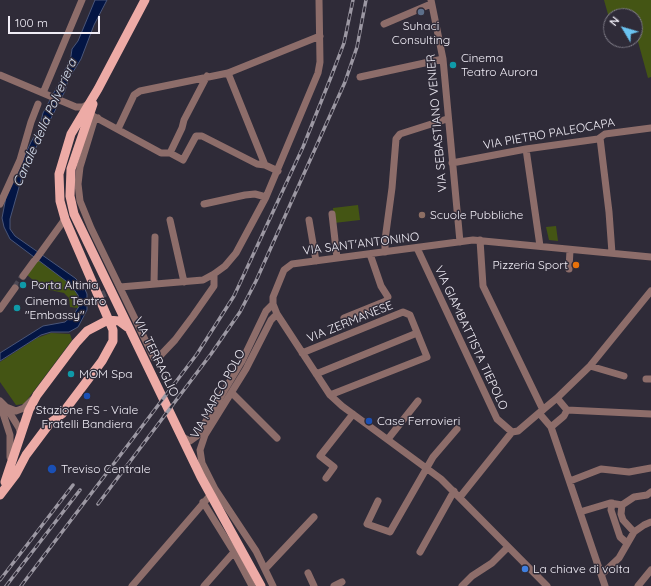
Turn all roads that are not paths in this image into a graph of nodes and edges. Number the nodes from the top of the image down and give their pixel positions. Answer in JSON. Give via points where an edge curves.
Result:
{"nodes":[{"id":1,"x":82,"y":0,"type":"edge"},
{"id":2,"x":144,"y":0,"type":"edge"},
{"id":3,"x":319,"y":0,"type":"edge"},
{"id":4,"x":430,"y":1,"type":"edge"},
{"id":5,"x":384,"y":24,"type":"dead end"},
{"id":6,"x":320,"y":36,"type":"junction"},
{"id":7,"x":443,"y":59,"type":"junction"},
{"id":8,"x":228,"y":73,"type":"junction"},
{"id":9,"x":0,"y":75,"type":"edge"},
{"id":10,"x":207,"y":76,"type":"junction"},
{"id":11,"x":360,"y":77,"type":"dead end"},
{"id":12,"x":98,"y":89,"type":"junction"},
{"id":13,"x":44,"y":94,"type":"junction"},
{"id":14,"x":90,"y":103,"type":"junction"},
{"id":15,"x":38,"y":104,"type":"dead end"},
{"id":16,"x":93,"y":118,"type":"junction"},
{"id":17,"x":447,"y":119,"type":"junction"},
{"id":18,"x":651,"y":128,"type":"edge"},
{"id":19,"x":118,"y":129,"type":"junction"},
{"id":20,"x":600,"y":138,"type":"junction"},
{"id":21,"x":84,"y":142,"type":"junction"},
{"id":22,"x":526,"y":149,"type":"junction"},
{"id":23,"x":170,"y":153,"type":"junction"},
{"id":24,"x":452,"y":164,"type":"junction"},
{"id":25,"x":265,"y":165,"type":"junction"},
{"id":26,"x":278,"y":171,"type":"junction"},
{"id":27,"x":266,"y":197,"type":"junction"},
{"id":28,"x":0,"y":204,"type":"edge"},
{"id":29,"x":204,"y":204,"type":"dead end"},
{"id":30,"x":332,"y":214,"type":"dead end"},
{"id":31,"x":65,"y":219,"type":"junction"},
{"id":32,"x":170,"y":220,"type":"dead end"},
{"id":33,"x":310,"y":220,"type":"dead end"},
{"id":34,"x":155,"y":237,"type":"dead end"},
{"id":35,"x":480,"y":240,"type":"junction"},
{"id":36,"x":460,"y":242,"type":"junction"},
{"id":37,"x":540,"y":246,"type":"junction"},
{"id":38,"x":417,"y":248,"type":"junction"},
{"id":39,"x":570,"y":250,"type":"junction"},
{"id":40,"x":385,"y":252,"type":"junction"},
{"id":41,"x":612,"y":253,"type":"junction"},
{"id":42,"x":370,"y":254,"type":"junction"},
{"id":43,"x":651,"y":257,"type":"edge"},
{"id":44,"x":337,"y":258,"type":"junction"},
{"id":45,"x":316,"y":261,"type":"junction"},
{"id":46,"x":569,"y":269,"type":"dead end"},
{"id":47,"x":214,"y":274,"type":"junction"},
{"id":48,"x":23,"y":276,"type":"tunnel mouth"},
{"id":49,"x":184,"y":282,"type":"junction"},
{"id":50,"x":154,"y":284,"type":"junction"},
{"id":51,"x":120,"y":287,"type":"junction"},
{"id":52,"x":15,"y":288,"type":"tunnel mouth"},
{"id":53,"x":651,"y":290,"type":"edge"},
{"id":54,"x":273,"y":304,"type":"junction"},
{"id":55,"x":1,"y":305,"type":"edge"},
{"id":56,"x":278,"y":314,"type":"junction"},
{"id":57,"x":344,"y":318,"type":"dead end"},
{"id":58,"x":128,"y":328,"type":"junction"},
{"id":59,"x":417,"y":334,"type":"junction"},
{"id":60,"x":302,"y":353,"type":"junction"},
{"id":61,"x":590,"y":366,"type":"junction"},
{"id":62,"x":316,"y":374,"type":"junction"},
{"id":63,"x":624,"y":376,"type":"dead end"},
{"id":64,"x":232,"y":393,"type":"junction"},
{"id":65,"x":37,"y":394,"type":"junction"},
{"id":66,"x":330,"y":395,"type":"junction"},
{"id":67,"x":557,"y":398,"type":"junction"},
{"id":68,"x":418,"y":401,"type":"dead end"},
{"id":69,"x":2,"y":404,"type":"edge"},
{"id":70,"x":567,"y":410,"type":"junction"},
{"id":71,"x":541,"y":411,"type":"junction"},
{"id":72,"x":353,"y":414,"type":"junction"},
{"id":73,"x":651,"y":414,"type":"edge"},
{"id":74,"x":551,"y":427,"type":"junction"},
{"id":75,"x":457,"y":429,"type":"dead end"},
{"id":76,"x":512,"y":432,"type":"junction"},
{"id":77,"x":181,"y":437,"type":"junction"},
{"id":78,"x":21,"y":438,"type":"junction"},
{"id":79,"x":277,"y":438,"type":"dead end"},
{"id":80,"x":388,"y":439,"type":"junction"},
{"id":81,"x":428,"y":468,"type":"junction"},
{"id":82,"x":651,"y":469,"type":"edge"},
{"id":83,"x":326,"y":478,"type":"dead end"},
{"id":84,"x":570,"y":481,"type":"junction"},
{"id":85,"x":215,"y":489,"type":"junction"},
{"id":86,"x":454,"y":491,"type":"junction"},
{"id":87,"x":1,"y":492,"type":"edge"},
{"id":88,"x":651,"y":492,"type":"edge"},
{"id":89,"x":460,"y":497,"type":"junction"},
{"id":90,"x":378,"y":500,"type":"dead end"},
{"id":91,"x":203,"y":502,"type":"junction"},
{"id":92,"x":612,"y":503,"type":"junction"},
{"id":93,"x":622,"y":505,"type":"junction"},
{"id":94,"x":580,"y":512,"type":"junction"},
{"id":95,"x":314,"y":516,"type":"dead end"},
{"id":96,"x":651,"y":522,"type":"edge"},
{"id":97,"x":634,"y":532,"type":"junction"},
{"id":98,"x":627,"y":543,"type":"junction"},
{"id":99,"x":508,"y":547,"type":"junction"},
{"id":100,"x":234,"y":552,"type":"junction"},
{"id":101,"x":420,"y":552,"type":"dead end"},
{"id":102,"x":265,"y":569,"type":"junction"},
{"id":103,"x":651,"y":570,"type":"edge"},
{"id":104,"x":308,"y":573,"type":"dead end"},
{"id":105,"x":602,"y":574,"type":"junction"},
{"id":106,"x":342,"y":582,"type":"dead end"},
{"id":107,"x":250,"y":583,"type":"edge"},
{"id":108,"x":543,"y":585,"type":"edge"},
{"id":109,"x":132,"y":586,"type":"edge"},
{"id":110,"x":204,"y":586,"type":"edge"},
{"id":111,"x":242,"y":586,"type":"edge"},
{"id":112,"x":261,"y":586,"type":"edge"},
{"id":113,"x":273,"y":586,"type":"edge"},
{"id":114,"x":314,"y":586,"type":"edge"},
{"id":115,"x":334,"y":586,"type":"edge"},
{"id":116,"x":462,"y":586,"type":"edge"},
{"id":117,"x":605,"y":586,"type":"edge"},
{"id":118,"x":638,"y":586,"type":"edge"}],
"edges":[{"from":1,"to":13,"type":"street"},
{"from":2,"to":12,"type":"main road"},
{"from":3,"to":6,"type":"street"},
{"from":4,"to":5,"type":"street"},
{"from":4,"to":7,"type":"street","name":"VIA SEBASTIANO VENIER"},
{"from":6,"to":8,"type":"street"},
{"from":6,"to":26,"type":"street","via":[[318,73]]},
{"from":7,"to":11,"type":"street"},
{"from":7,"to":17,"type":"street","name":"VIA SEBASTIANO VENIER"},
{"from":8,"to":10,"type":"street"},
{"from":8,"to":25,"type":"street"},
{"from":9,"to":13,"type":"street"},
{"from":10,"to":19,"type":"street","via":[[140,91],[134,95]]},
{"from":10,"to":23,"type":"street"},
{"from":12,"to":14,"type":"main road"},
{"from":12,"to":16,"type":"main road","name":"VIA TERRAGLIO"},
{"from":13,"to":14,"type":"street","via":[[78,108]]},
{"from":14,"to":31,"type":"main road","via":[[71,134],[60,166],[59,192]]},
{"from":15,"to":28,"type":"street","via":[[25,145]]},
{"from":16,"to":19,"type":"street"},
{"from":16,"to":21,"type":"street"},
{"from":16,"to":21,"type":"main road","name":"VIA TERRAGLIO","via":[[84,130]]},
{"from":17,"to":24,"type":"street","name":"VIA SEBASTIANO VENIER"},
{"from":17,"to":40,"type":"street","via":[[400,134],[396,139]]},
{"from":18,"to":20,"type":"street","name":"VIA PIETRO PALEOCAPA","via":[[605,134]]},
{"from":19,"to":23,"type":"street","via":[[161,153]]},
{"from":20,"to":22,"type":"street","name":"VIA PIETRO PALEOCAPA"},
{"from":20,"to":41,"type":"street"},
{"from":21,"to":51,"type":"street","via":[[79,176],[80,201]]},
{"from":21,"to":58,"type":"main road","name":"VIA TERRAGLIO","via":[[70,178],[71,205]]},
{"from":22,"to":24,"type":"street","name":"VIA PIETRO PALEOCAPA"},
{"from":22,"to":37,"type":"street"},
{"from":23,"to":25,"type":"street","via":[[183,160],[196,136],[202,136],[257,164]]},
{"from":24,"to":36,"type":"street","name":"VIA SEBASTIANO VENIER"},
{"from":25,"to":26,"type":"street"},
{"from":26,"to":27,"type":"street"},
{"from":27,"to":29,"type":"street","via":[[245,195]]},
{"from":27,"to":47,"type":"street","via":[[236,253]]},
{"from":30,"to":44,"type":"street"},
{"from":31,"to":48,"type":"street"},
{"from":31,"to":87,"type":"main road","via":[[113,330],[113,341],[109,351],[62,414],[50,423]]},
{"from":32,"to":49,"type":"street"},
{"from":33,"to":45,"type":"street"},
{"from":34,"to":50,"type":"street"},
{"from":35,"to":36,"type":"street","name":"VIA SANT'ANTONINO"},
{"from":35,"to":37,"type":"street","name":"VIA SANT'ANTONINO"},
{"from":35,"to":71,"type":"street","via":[[483,286]]},
{"from":36,"to":38,"type":"street","name":"VIA SANT'ANTONINO"},
{"from":37,"to":39,"type":"street","name":"VIA SANT'ANTONINO"},
{"from":38,"to":40,"type":"street","name":"VIA SANT'ANTONINO"},
{"from":38,"to":76,"type":"street","name":"VIA GIAMBATTISTA TIEPOLO","via":[[497,419]]},
{"from":39,"to":41,"type":"street","name":"VIA SANT'ANTONINO"},
{"from":39,"to":46,"type":"street"},
{"from":40,"to":42,"type":"street","name":"VIA SANT'ANTONINO"},
{"from":41,"to":43,"type":"street","name":"VIA SANT'ANTONINO"},
{"from":42,"to":44,"type":"street","name":"VIA SANT'ANTONINO"},
{"from":42,"to":57,"type":"street","via":[[381,286],[388,297],[386,301]]},
{"from":44,"to":45,"type":"street","name":"VIA SANT'ANTONINO"},
{"from":45,"to":54,"type":"street","name":"VIA SANT'ANTONINO","via":[[286,267]]},
{"from":47,"to":49,"type":"street","via":[[203,280]]},
{"from":47,"to":51,"type":"street","via":[[214,286],[210,292],[175,340],[157,359],[151,356]]},
{"from":49,"to":50,"type":"street"},
{"from":50,"to":51,"type":"street"},
{"from":52,"to":55,"type":"street"},
{"from":53,"to":61,"type":"street"},
{"from":54,"to":56,"type":"street","name":"VIA ZERMANESE"},
{"from":54,"to":77,"type":"street","name":"VIA SANT'ANTONINO","via":[[268,308],[242,361],[196,437],[189,441]]},
{"from":56,"to":60,"type":"street","name":"VIA ZERMANESE"},
{"from":56,"to":64,"type":"street","name":"VIA MARCO POLO","via":[[271,320]]},
{"from":58,"to":65,"type":"main road","via":[[124,323],[108,320],[87,331]]},
{"from":58,"to":77,"type":"main road","name":"VIA TERRAGLIO"},
{"from":59,"to":60,"type":"street","name":"VIA ZERMANESE","via":[[410,315],[403,312]]},
{"from":59,"to":62,"type":"street"},
{"from":59,"to":66,"type":"street","name":"VIA ZERMANESE","via":[[427,356]]},
{"from":60,"to":62,"type":"street","name":"VIA ZERMANESE"},
{"from":61,"to":63,"type":"street"},
{"from":61,"to":67,"type":"street"},
{"from":62,"to":66,"type":"street","name":"VIA ZERMANESE"},
{"from":64,"to":79,"type":"street"},
{"from":64,"to":85,"type":"street","name":"VIA MARCO POLO","via":[[206,435],[200,450],[202,463]]},
{"from":65,"to":69,"type":"street","via":[[21,410],[15,411]]},
{"from":65,"to":78,"type":"main road"},
{"from":66,"to":72,"type":"street","name":"VIA ZERMANESE"},
{"from":67,"to":70,"type":"street"},
{"from":67,"to":71,"type":"street"},
{"from":68,"to":80,"type":"street"},
{"from":69,"to":78,"type":"street","via":[[19,428]]},
{"from":69,"to":87,"type":"street","via":[[12,448]]},
{"from":70,"to":73,"type":"street"},
{"from":70,"to":74,"type":"street"},
{"from":71,"to":74,"type":"street"},
{"from":71,"to":76,"type":"street","via":[[518,431]]},
{"from":72,"to":80,"type":"street","name":"VIA ZERMANESE"},
{"from":72,"to":83,"type":"street","via":[[320,456],[334,467]]},
{"from":74,"to":84,"type":"street"},
{"from":75,"to":81,"type":"street","via":[[433,457]]},
{"from":76,"to":89,"type":"street"},
{"from":77,"to":112,"type":"main road","name":"VIA TERRAGLIO"},
{"from":78,"to":87,"type":"main road"},
{"from":80,"to":81,"type":"street","name":"VIA ZERMANESE"},
{"from":81,"to":86,"type":"street","name":"VIA ZERMANESE"},
{"from":81,"to":90,"type":"street","via":[[390,532],[368,524]]},
{"from":82,"to":84,"type":"street","via":[[630,472],[601,469]]},
{"from":84,"to":94,"type":"street"},
{"from":85,"to":91,"type":"street"},
{"from":85,"to":102,"type":"street"},
{"from":86,"to":89,"type":"street","name":"VIA ZERMANESE"},
{"from":86,"to":101,"type":"street"},
{"from":88,"to":93,"type":"street","via":[[634,497]]},
{"from":89,"to":99,"type":"street","name":"VIA ZERMANESE"},
{"from":91,"to":100,"type":"street"},
{"from":91,"to":109,"type":"street"},
{"from":92,"to":93,"type":"street"},
{"from":92,"to":94,"type":"street"},
{"from":92,"to":98,"type":"street","via":[[620,537]]},
{"from":93,"to":97,"type":"street","via":[[623,520]]},
{"from":94,"to":105,"type":"street"},
{"from":95,"to":102,"type":"street"},
{"from":96,"to":97,"type":"street"},
{"from":97,"to":98,"type":"street"},
{"from":98,"to":105,"type":"street","via":[[619,558]]},
{"from":99,"to":108,"type":"street","name":"VIA ZERMANESE"},
{"from":99,"to":116,"type":"street"},
{"from":100,"to":107,"type":"street"},
{"from":100,"to":110,"type":"street"},
{"from":102,"to":113,"type":"street"},
{"from":103,"to":118,"type":"street"},
{"from":104,"to":114,"type":"street"},
{"from":105,"to":117,"type":"street"},
{"from":106,"to":115,"type":"street"},
{"from":107,"to":111,"type":"street"}]}
